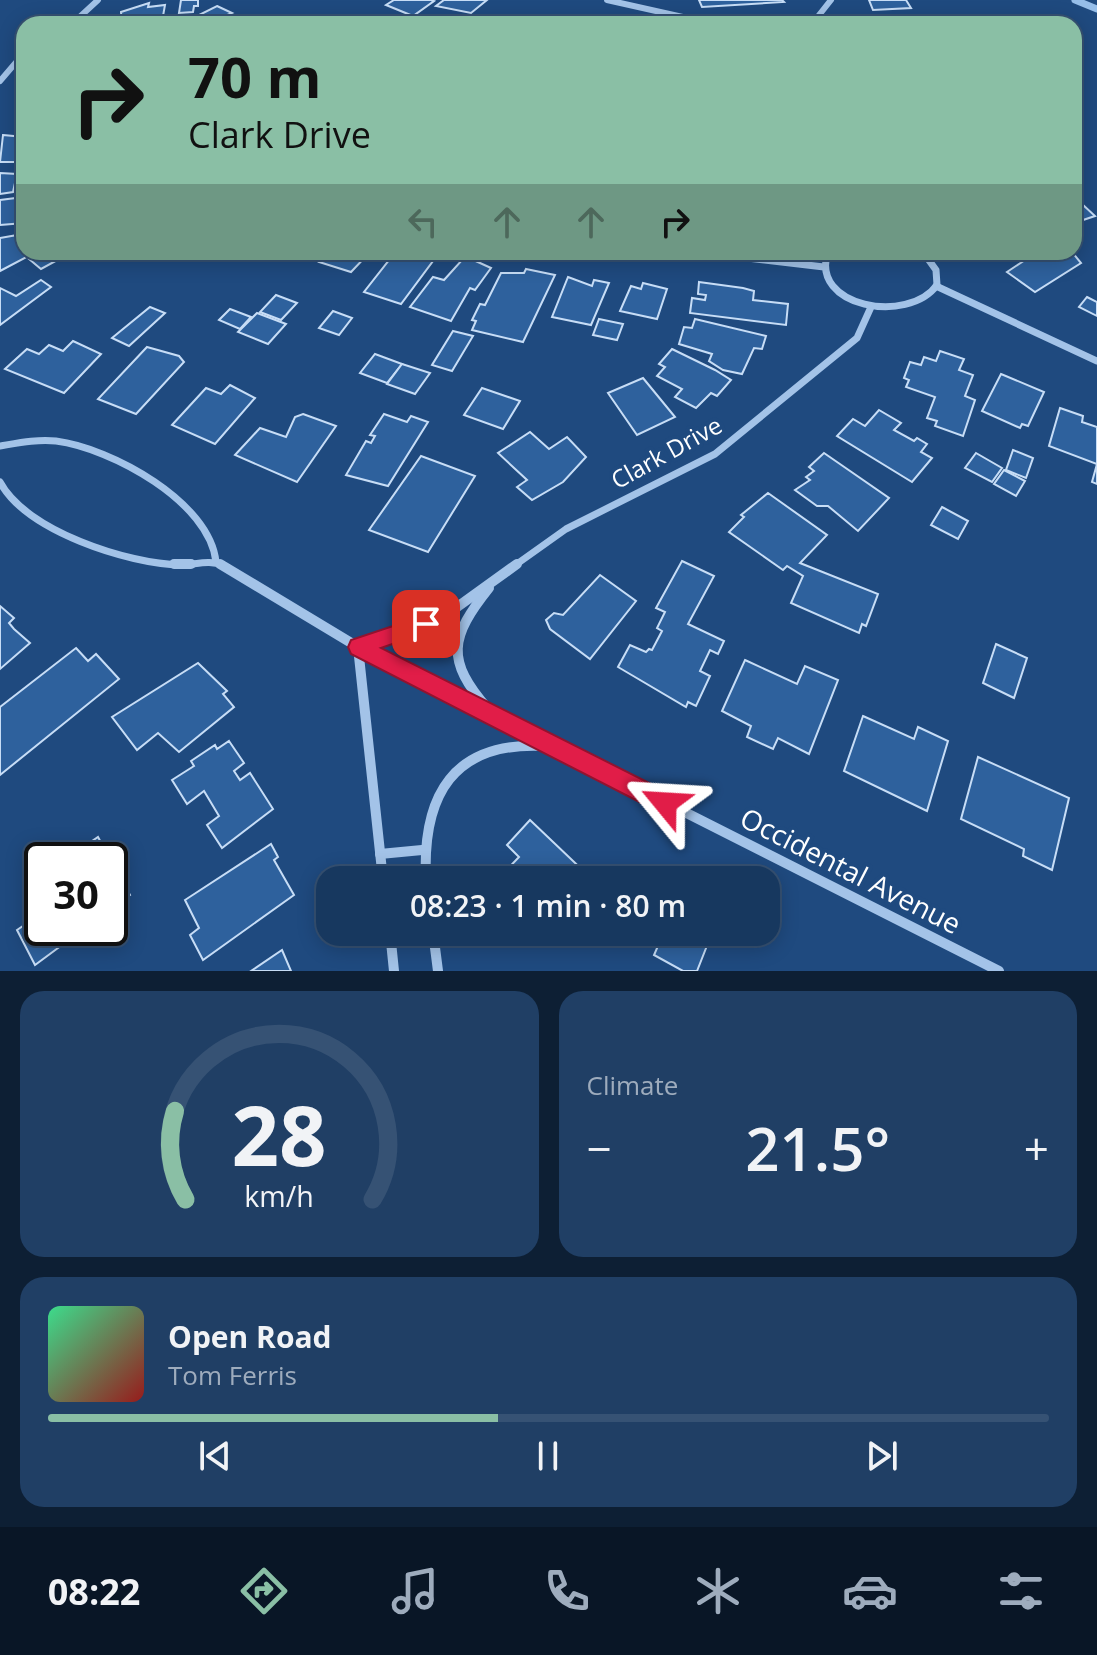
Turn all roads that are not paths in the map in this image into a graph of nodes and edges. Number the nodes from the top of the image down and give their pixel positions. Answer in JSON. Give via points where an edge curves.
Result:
{"nodes":[{"id":1,"x":98,"y":0,"type":"edge"},
{"id":2,"x":607,"y":0,"type":"edge"},
{"id":3,"x":831,"y":0,"type":"edge"},
{"id":4,"x":83,"y":16,"type":"edge"},
{"id":5,"x":678,"y":16,"type":"edge"},
{"id":6,"x":818,"y":16,"type":"edge"},
{"id":7,"x":16,"y":63,"type":"edge"},
{"id":8,"x":16,"y":70,"type":"edge"},
{"id":9,"x":9,"y":72,"type":"junction"},
{"id":10,"x":0,"y":81,"type":"edge"},
{"id":11,"x":764,"y":260,"type":"edge"},
{"id":12,"x":826,"y":260,"type":"edge"},
{"id":13,"x":928,"y":260,"type":"edge"},
{"id":14,"x":824,"y":267,"type":"junction"},
{"id":15,"x":936,"y":286,"type":"junction"},
{"id":16,"x":871,"y":307,"type":"junction"},
{"id":17,"x":1097,"y":361,"type":"edge"},
{"id":18,"x":0,"y":446,"type":"edge"},
{"id":19,"x":0,"y":482,"type":"edge"},
{"id":20,"x":216,"y":562,"type":"junction"},
{"id":21,"x":496,"y":579,"type":"junction"},
{"id":22,"x":358,"y":647,"type":"junction"},
{"id":23,"x":494,"y":716,"type":"junction"},
{"id":24,"x":554,"y":747,"type":"junction"},
{"id":25,"x":422,"y":850,"type":"junction"},
{"id":26,"x":380,"y":854,"type":"junction"},
{"id":27,"x":381,"y":866,"type":"edge"},
{"id":28,"x":424,"y":866,"type":"edge"},
{"id":29,"x":391,"y":946,"type":"edge"},
{"id":30,"x":435,"y":946,"type":"edge"},
{"id":31,"x":394,"y":971,"type":"edge"},
{"id":32,"x":438,"y":971,"type":"edge"},
{"id":33,"x":999,"y":971,"type":"edge"}],
"edges":[{"from":1,"to":4,"type":"street"},
{"from":2,"to":5,"type":"street"},
{"from":3,"to":6,"type":"street"},
{"from":7,"to":9,"type":"street"},
{"from":8,"to":9,"type":"street"},
{"from":9,"to":10,"type":"street"},
{"from":11,"to":14,"type":"street"},
{"from":12,"to":14,"type":"street"},
{"from":13,"to":15,"type":"street","via":[[937,273]]},
{"from":14,"to":16,"type":"street","via":[[838,291]]},
{"from":15,"to":16,"type":"street","via":[[920,304],[905,309]]},
{"from":15,"to":17,"type":"street"},
{"from":16,"to":21,"type":"street","name":"Clark Drive","via":[[857,338],[715,454],[566,529]]},
{"from":18,"to":20,"type":"street","via":[[58,441],[135,472],[180,500],[213,540]]},
{"from":19,"to":20,"type":"street","via":[[7,495],[29,512],[125,558],[181,565]]},
{"from":20,"to":22,"type":"street","name":"Occidental Avenue"},
{"from":21,"to":22,"type":"street","name":"Clark Drive","via":[[426,624]]},
{"from":21,"to":23,"type":"street","name":"Clark Drive","via":[[462,623],[456,642],[458,672]]},
{"from":22,"to":23,"type":"street","name":"Occidental Avenue"},
{"from":22,"to":26,"type":"street"},
{"from":23,"to":24,"type":"street","name":"Occidental Avenue"},
{"from":24,"to":25,"type":"street","via":[[520,741],[465,761],[444,785]]},
{"from":24,"to":33,"type":"street","name":"Occidental Avenue"},
{"from":25,"to":26,"type":"street"},
{"from":25,"to":28,"type":"street"},
{"from":26,"to":27,"type":"street"},
{"from":29,"to":31,"type":"street"},
{"from":30,"to":32,"type":"street"}]}
